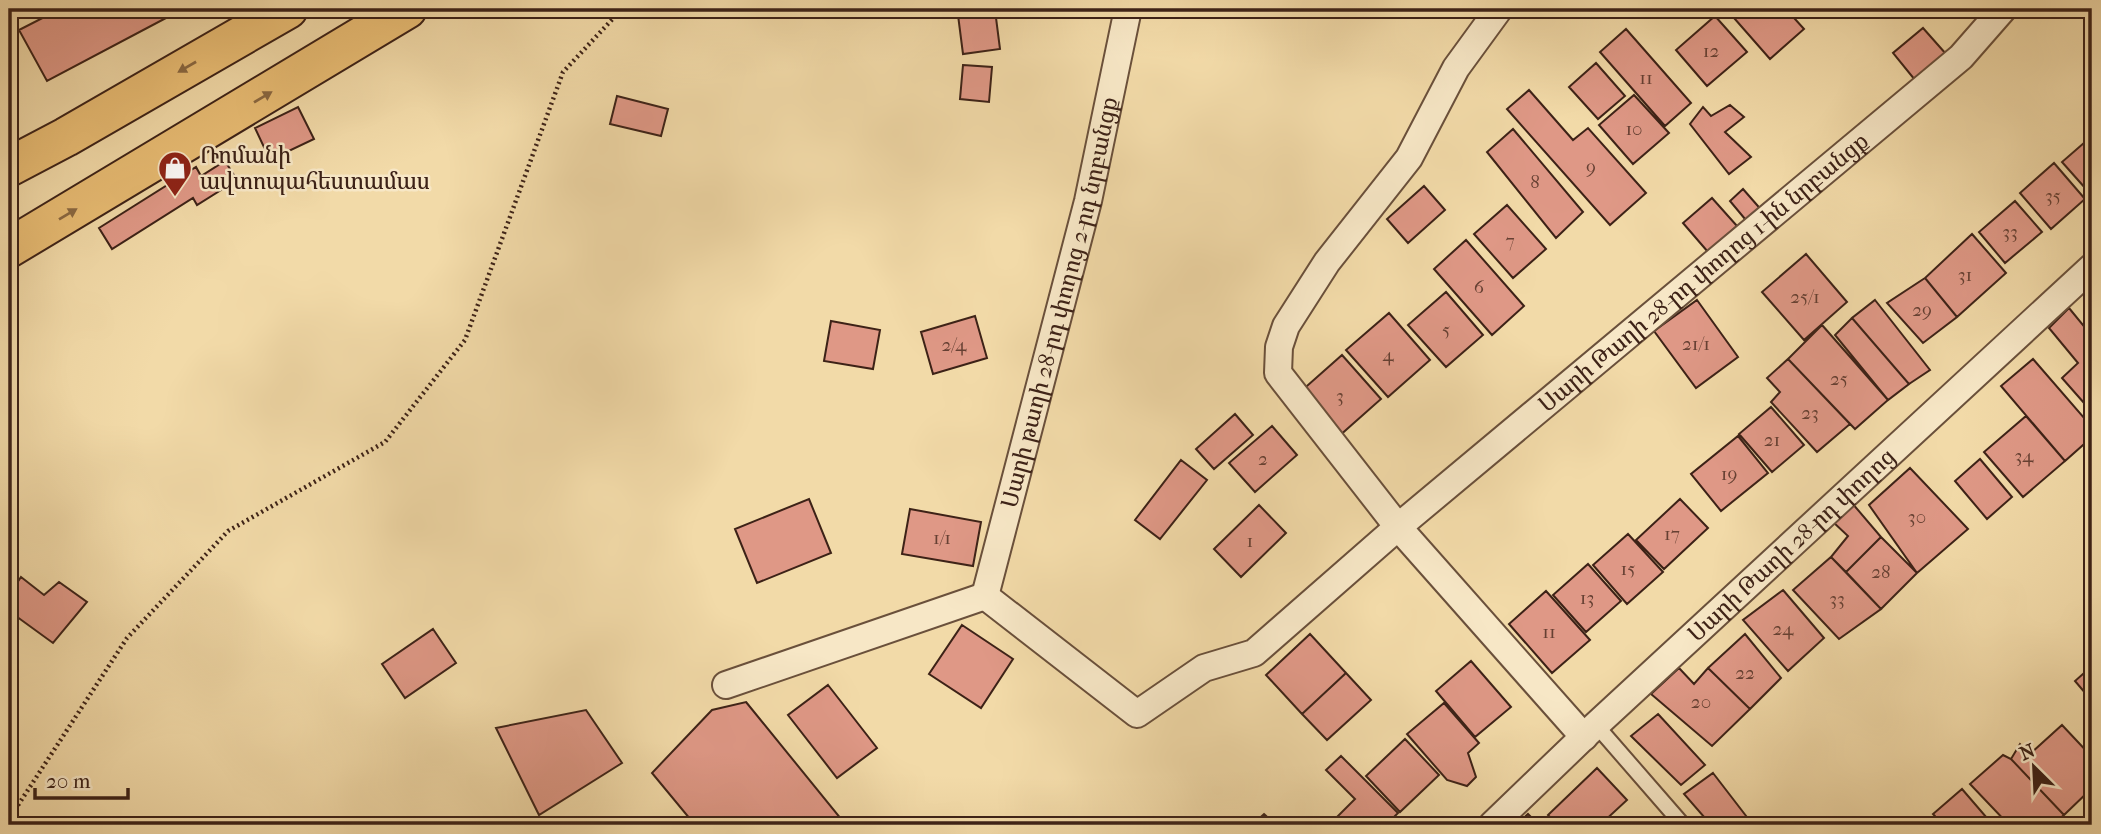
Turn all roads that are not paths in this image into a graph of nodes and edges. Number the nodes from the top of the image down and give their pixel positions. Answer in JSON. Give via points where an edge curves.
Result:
{"nodes":[{"id":1,"x":288,"y":9,"type":"edge"},
{"id":2,"x":407,"y":9,"type":"edge"},
{"id":3,"x":1128,"y":9,"type":"edge"},
{"id":4,"x":1499,"y":9,"type":"edge"},
{"id":5,"x":2003,"y":9,"type":"edge"},
{"id":6,"x":9,"y":167,"type":"edge"},
{"id":7,"x":9,"y":248,"type":"edge"},
{"id":8,"x":2092,"y":267,"type":"edge"},
{"id":9,"x":1398,"y":527,"type":"junction"},
{"id":10,"x":985,"y":596,"type":"junction"},
{"id":11,"x":726,"y":685,"type":"dead end"},
{"id":12,"x":1590,"y":731,"type":"junction"},
{"id":13,"x":1492,"y":825,"type":"edge"},
{"id":14,"x":1683,"y":825,"type":"edge"}],
"edges":[{"from":1,"to":6,"type":"main road","one_way":true},
{"from":7,"to":2,"type":"main road","one_way":true},
{"from":3,"to":10,"type":"street","name":"Սարի թաղի 28-րդ փողոց 2-րդ նրբանցք","via":[[1088,201]]},
{"from":4,"to":9,"type":"street","via":[[1457,68],[1409,158],[1327,262],[1286,326],[1279,347],[1279,373]]},
{"from":5,"to":9,"type":"street","name":"Սարի Թաղի 28-րդ փողոց 1-ին նրբանցք","via":[[1961,57]]},
{"from":8,"to":12,"type":"street","name":"Սարի Թաղի 28-րդ փողոց"},
{"from":9,"to":10,"type":"street","name":"Սարի Թաղի 28-րդ փողոց 1-ին նրբանցք","via":[[1254,653],[1204,668],[1137,714]]},
{"from":9,"to":12,"type":"street"},
{"from":10,"to":11,"type":"street"},
{"from":12,"to":13,"type":"street","name":"Սարի Թաղի 28-րդ փողոց"},
{"from":12,"to":14,"type":"lane"}]}
